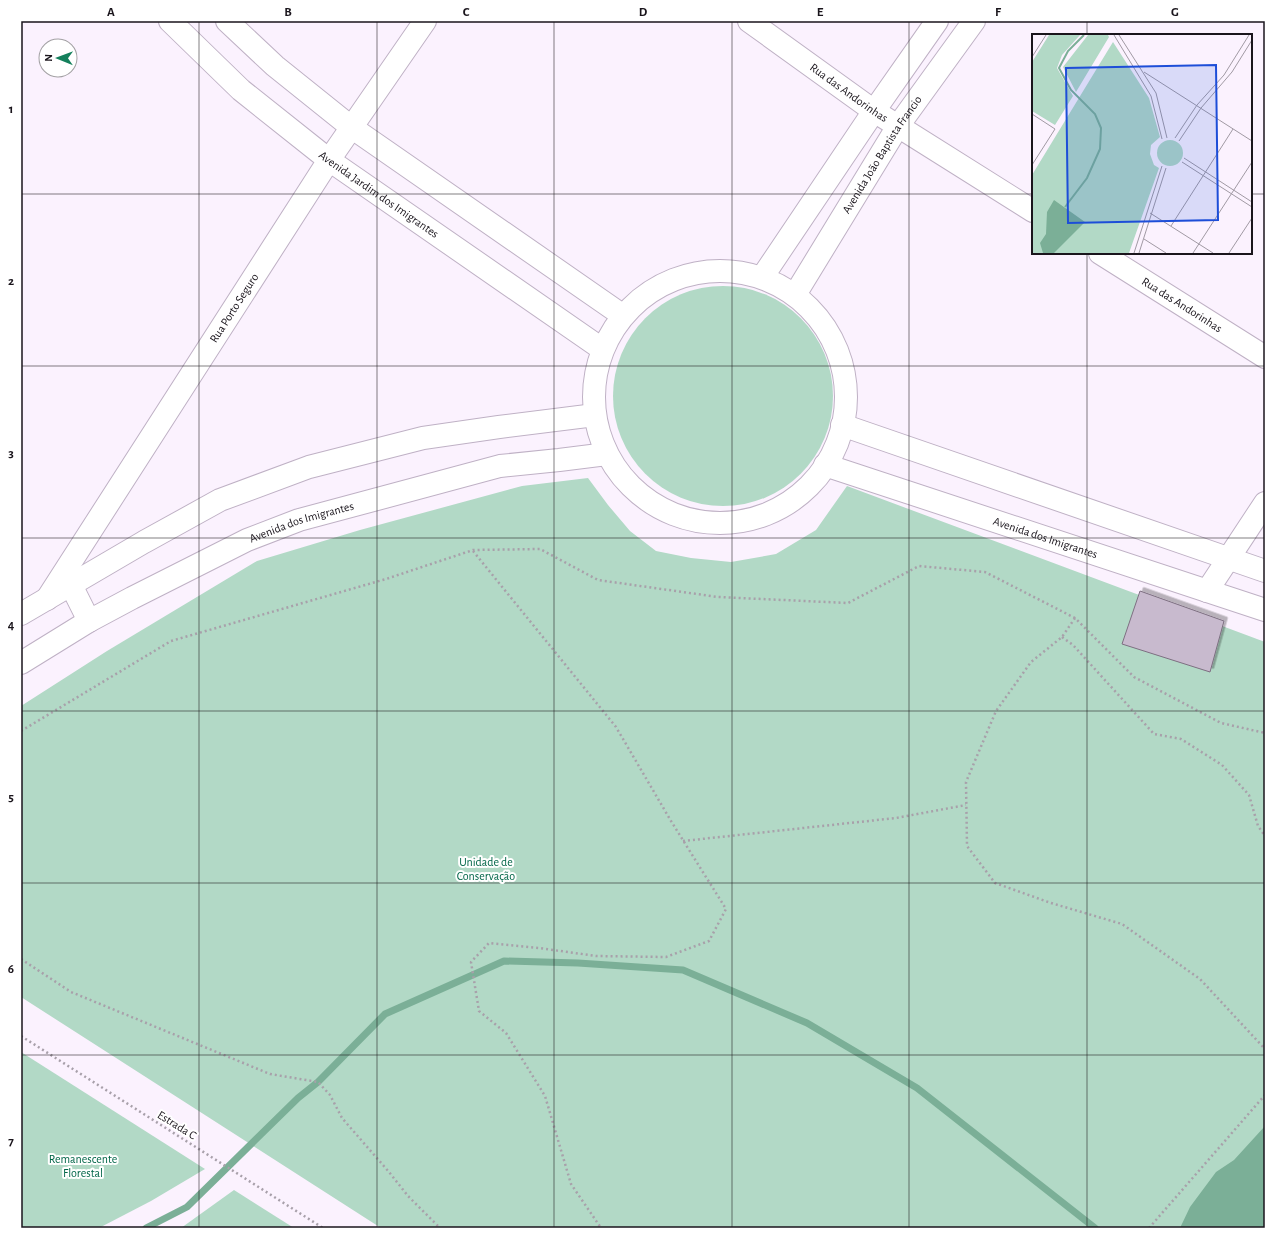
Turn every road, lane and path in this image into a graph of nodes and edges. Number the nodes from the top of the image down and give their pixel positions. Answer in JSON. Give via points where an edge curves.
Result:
{"nodes":[{"id":1,"x":170,"y":21,"type":"edge"},
{"id":2,"x":227,"y":21,"type":"edge"},
{"id":3,"x":425,"y":21,"type":"edge"},
{"id":4,"x":749,"y":21,"type":"edge"},
{"id":5,"x":937,"y":21,"type":"edge"},
{"id":6,"x":974,"y":21,"type":"edge"},
{"id":7,"x":874,"y":111,"type":"junction"},
{"id":8,"x":898,"y":126,"type":"junction"},
{"id":9,"x":351,"y":127,"type":"junction"},
{"id":10,"x":329,"y":160,"type":"junction"},
{"id":11,"x":1032,"y":210,"type":"edge"},
{"id":12,"x":1102,"y":254,"type":"edge"},
{"id":13,"x":763,"y":276,"type":"junction"},
{"id":14,"x":796,"y":293,"type":"junction"},
{"id":15,"x":622,"y":315,"type":"junction"},
{"id":16,"x":602,"y":348,"type":"junction"},
{"id":17,"x":1265,"y":357,"type":"edge"},
{"id":18,"x":595,"y":415,"type":"junction"},
{"id":19,"x":842,"y":425,"type":"junction"},
{"id":20,"x":608,"y":454,"type":"junction"},
{"id":21,"x":826,"y":465,"type":"junction"},
{"id":22,"x":1265,"y":503,"type":"edge"},
{"id":23,"x":473,"y":550,"type":"junction"},
{"id":24,"x":1228,"y":559,"type":"junction"},
{"id":25,"x":1265,"y":571,"type":"edge"},
{"id":26,"x":71,"y":585,"type":"junction"},
{"id":27,"x":1207,"y":590,"type":"junction"},
{"id":28,"x":47,"y":598,"type":"junction"},
{"id":29,"x":1265,"y":610,"type":"edge"},
{"id":30,"x":21,"y":614,"type":"edge"},
{"id":31,"x":1075,"y":618,"type":"junction"},
{"id":32,"x":89,"y":621,"type":"junction"},
{"id":33,"x":1062,"y":636,"type":"junction"},
{"id":34,"x":21,"y":663,"type":"edge"},
{"id":35,"x":21,"y":731,"type":"edge"},
{"id":36,"x":1265,"y":733,"type":"edge"},
{"id":37,"x":966,"y":805,"type":"junction"},
{"id":38,"x":1265,"y":836,"type":"edge"},
{"id":39,"x":683,"y":841,"type":"junction"},
{"id":40,"x":21,"y":960,"type":"edge"},
{"id":41,"x":21,"y":1036,"type":"edge"},
{"id":42,"x":1265,"y":1049,"type":"edge"},
{"id":43,"x":1265,"y":1095,"type":"edge"},
{"id":44,"x":323,"y":1228,"type":"edge"},
{"id":45,"x":440,"y":1228,"type":"edge"},
{"id":46,"x":601,"y":1228,"type":"edge"},
{"id":47,"x":1149,"y":1228,"type":"edge"}],
"edges":[{"from":1,"to":10,"type":"street","name":"Avenida Jardim dos Imigrantes","via":[[241,90]]},
{"from":2,"to":9,"type":"street","via":[[275,66]]},
{"from":3,"to":9,"type":"street","name":"Rua Porto Seguro"},
{"from":4,"to":7,"type":"street","name":"Rua das Andorinhas"},
{"from":5,"to":7,"type":"street"},
{"from":6,"to":8,"type":"street","name":"Avenida João Baptista Francio"},
{"from":7,"to":8,"type":"street","name":"Rua das Andorinhas"},
{"from":7,"to":13,"type":"street"},
{"from":8,"to":11,"type":"street","name":"Rua das Andorinhas"},
{"from":8,"to":14,"type":"street","name":"Avenida João Baptista Francio"},
{"from":9,"to":10,"type":"street","name":"Rua Porto Seguro"},
{"from":9,"to":15,"type":"street"},
{"from":10,"to":16,"type":"street","name":"Avenida Jardim dos Imigrantes"},
{"from":10,"to":28,"type":"street","name":"Rua Porto Seguro"},
{"from":12,"to":17,"type":"street","name":"Rua das Andorinhas"},
{"from":13,"to":14,"type":"street","via":[[782,282]]},
{"from":13,"to":15,"type":"street","via":[[714,271],[682,276],[652,290]]},
{"from":14,"to":19,"type":"street","via":[[827,331],[840,361],[845,392]]},
{"from":15,"to":16,"type":"street"},
{"from":16,"to":18,"type":"street","via":[[595,380]]},
{"from":18,"to":20,"type":"street"},
{"from":18,"to":26,"type":"street","via":[[423,438],[309,467],[220,500]]},
{"from":19,"to":21,"type":"street","via":[[836,446]]},
{"from":19,"to":24,"type":"street"},
{"from":20,"to":21,"type":"street","via":[[626,481],[651,503],[681,517],[713,523],[746,521],[777,509],[804,491]]},
{"from":20,"to":32,"type":"street","name":"Avenida dos Imigrantes","via":[[500,466],[299,520],[247,540]]},
{"from":21,"to":27,"type":"street","name":"Avenida dos Imigrantes"},
{"from":22,"to":24,"type":"street"},
{"from":23,"to":31,"type":"path","via":[[540,549],[598,580],[718,597],[848,603],[919,566],[985,572]]},
{"from":23,"to":35,"type":"path","via":[[386,579],[172,641]]},
{"from":23,"to":39,"type":"path","via":[[616,727]]},
{"from":24,"to":25,"type":"street"},
{"from":24,"to":27,"type":"street"},
{"from":26,"to":28,"type":"street"},
{"from":26,"to":32,"type":"street"},
{"from":27,"to":29,"type":"street","name":"Avenida dos Imigrantes"},
{"from":28,"to":30,"type":"street"},
{"from":31,"to":33,"type":"path"},
{"from":31,"to":36,"type":"path","via":[[1134,677],[1221,723]]},
{"from":32,"to":34,"type":"street","name":"Avenida dos Imigrantes"},
{"from":33,"to":37,"type":"path","via":[[1031,662],[996,711],[966,782]]},
{"from":33,"to":38,"type":"path","via":[[1154,734],[1181,739],[1222,765],[1249,795],[1258,826]]},
{"from":37,"to":39,"type":"path","via":[[896,818]]},
{"from":37,"to":42,"type":"path","via":[[967,846],[995,883],[1122,924],[1200,979]]},
{"from":39,"to":46,"type":"path","via":[[726,909],[709,941],[666,957],[596,956],[489,943],[471,962],[479,1011],[506,1033],[545,1096],[571,1184]]},
{"from":40,"to":45,"type":"path","via":[[71,992],[270,1074],[318,1082],[330,1095],[342,1118],[408,1196]]},
{"from":41,"to":44,"type":"path","name":"Estrada C"},
{"from":43,"to":47,"type":"path"}]}
